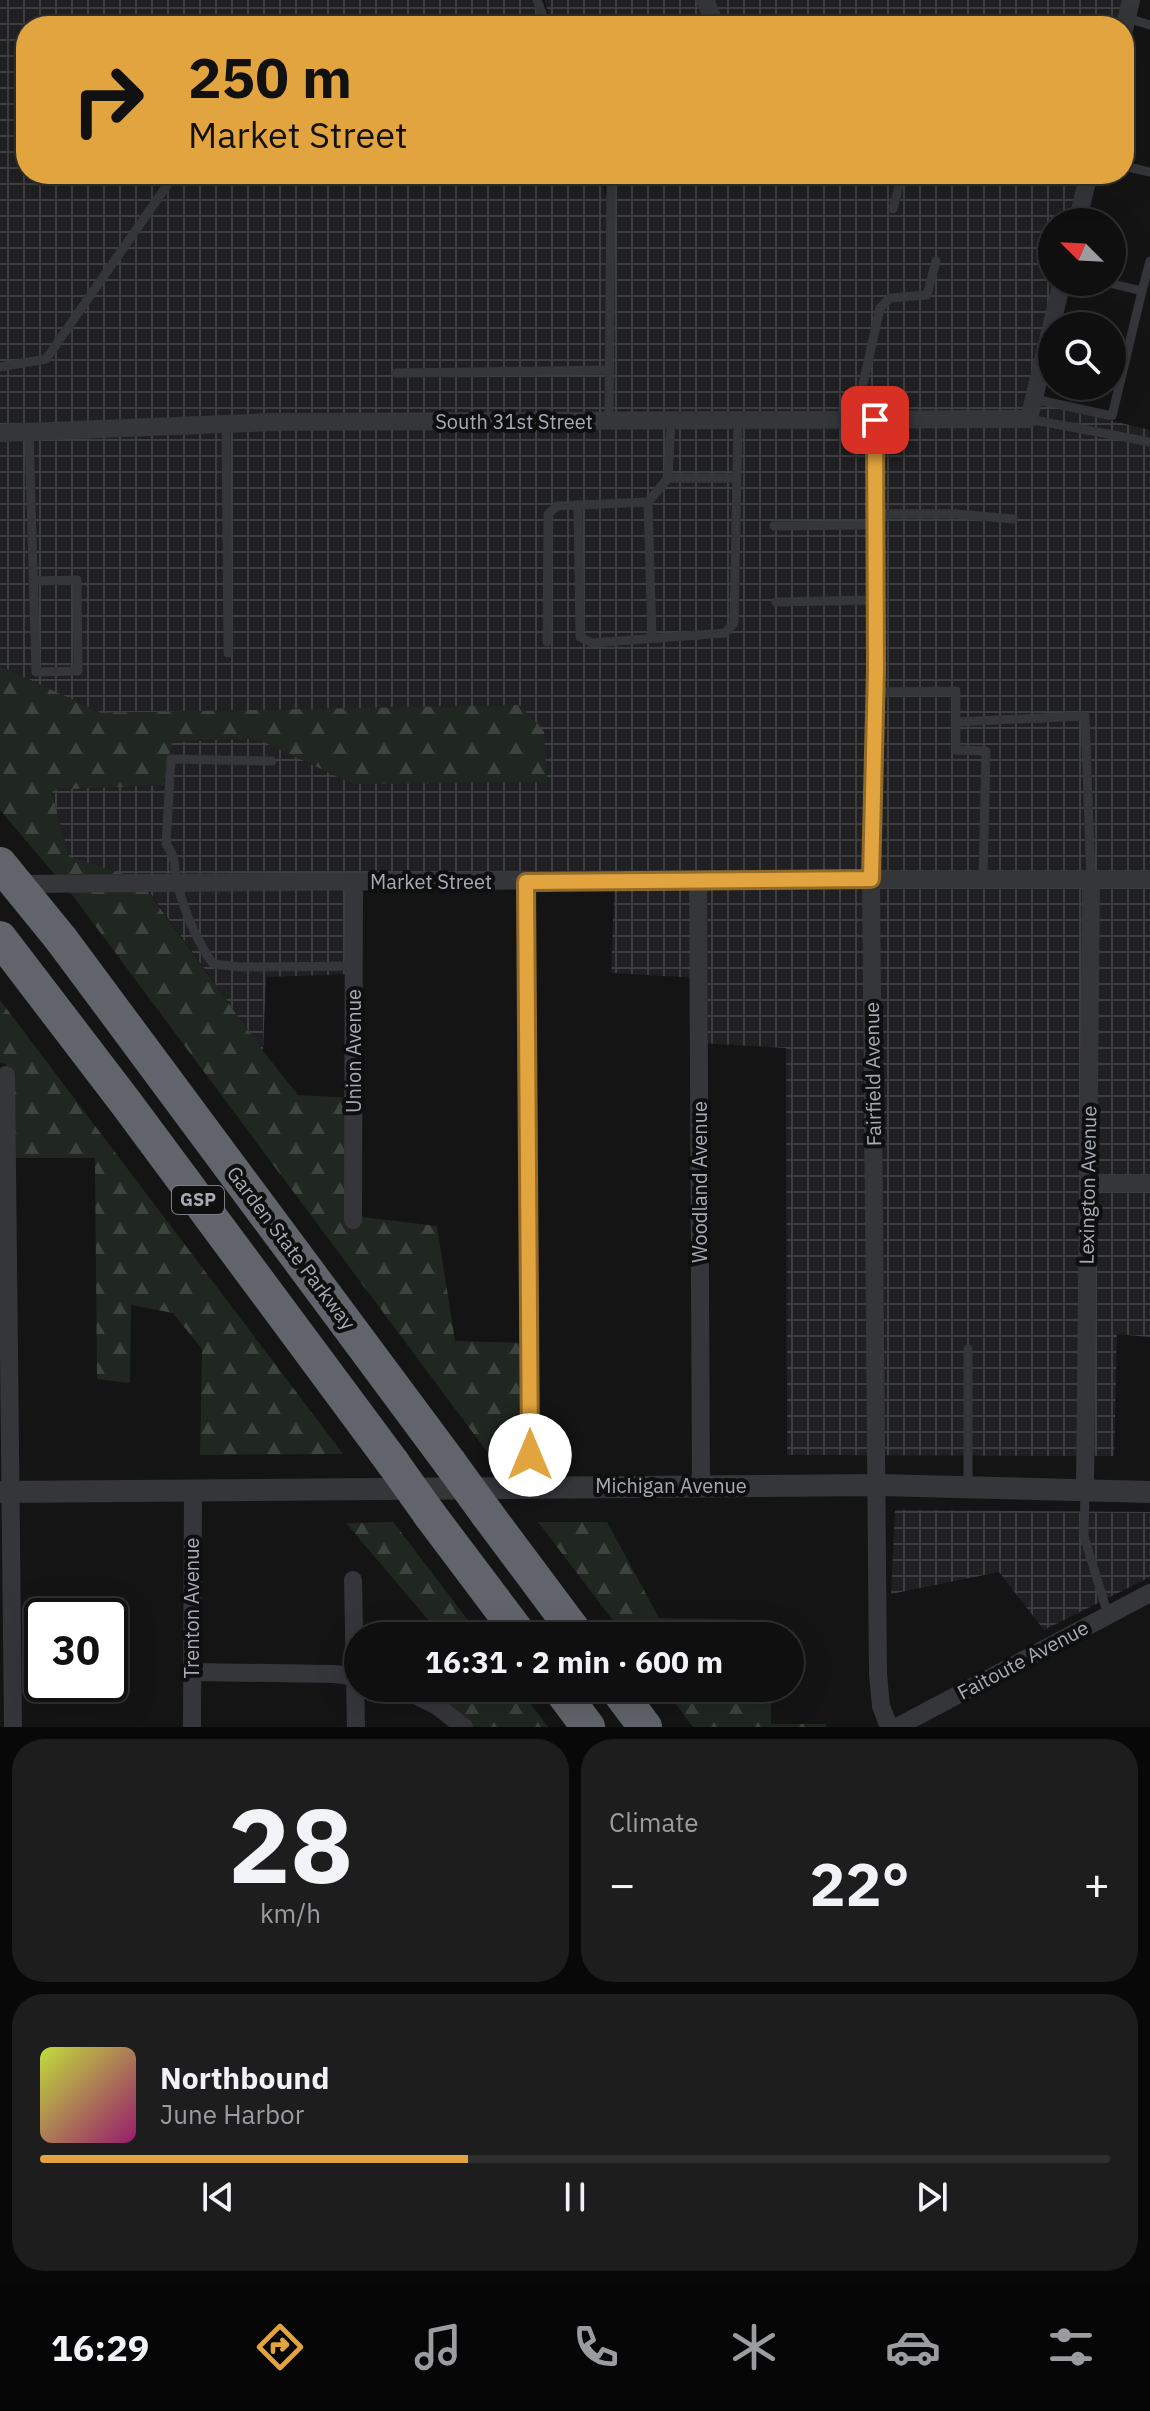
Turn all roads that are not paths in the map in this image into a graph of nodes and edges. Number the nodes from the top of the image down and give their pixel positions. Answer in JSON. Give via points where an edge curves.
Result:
{"nodes":[{"id":1,"x":168,"y":184,"type":"edge"},
{"id":2,"x":611,"y":184,"type":"edge"},
{"id":3,"x":899,"y":184,"type":"edge"},
{"id":4,"x":1086,"y":184,"type":"edge"},
{"id":5,"x":1080,"y":208,"type":"edge"},
{"id":6,"x":893,"y":209,"type":"dead end"},
{"id":7,"x":936,"y":261,"type":"dead end"},
{"id":8,"x":1150,"y":261,"type":"edge"},
{"id":9,"x":1126,"y":287,"type":"edge"},
{"id":10,"x":1142,"y":291,"type":"junction"},
{"id":11,"x":1059,"y":296,"type":"edge"},
{"id":12,"x":0,"y":367,"type":"edge"},
{"id":13,"x":609,"y":370,"type":"junction"},
{"id":14,"x":396,"y":373,"type":"dead end"},
{"id":15,"x":1034,"y":399,"type":"junction"},
{"id":16,"x":1029,"y":419,"type":"junction"},
{"id":17,"x":855,"y":420,"type":"junction"},
{"id":18,"x":875,"y":420,"type":"junction"},
{"id":19,"x":671,"y":421,"type":"junction"},
{"id":20,"x":738,"y":421,"type":"junction"},
{"id":21,"x":609,"y":422,"type":"junction"},
{"id":22,"x":226,"y":424,"type":"junction"},
{"id":23,"x":29,"y":432,"type":"junction"},
{"id":24,"x":0,"y":433,"type":"edge"},
{"id":25,"x":1150,"y":442,"type":"edge"},
{"id":26,"x":668,"y":478,"type":"junction"},
{"id":27,"x":736,"y":478,"type":"junction"},
{"id":28,"x":648,"y":502,"type":"junction"},
{"id":29,"x":578,"y":505,"type":"junction"},
{"id":30,"x":875,"y":519,"type":"junction"},
{"id":31,"x":1013,"y":519,"type":"dead end"},
{"id":32,"x":774,"y":526,"type":"dead end"},
{"id":33,"x":33,"y":581,"type":"junction"},
{"id":34,"x":875,"y":600,"type":"junction"},
{"id":35,"x":776,"y":602,"type":"dead end"},
{"id":36,"x":652,"y":638,"type":"junction"},
{"id":37,"x":547,"y":642,"type":"dead end"},
{"id":38,"x":228,"y":653,"type":"dead end"},
{"id":39,"x":875,"y":692,"type":"junction"},
{"id":40,"x":956,"y":722,"type":"junction"},
{"id":41,"x":272,"y":761,"type":"dead end"},
{"id":42,"x":0,"y":864,"type":"edge"},
{"id":43,"x":698,"y":879,"type":"junction"},
{"id":44,"x":871,"y":879,"type":"junction"},
{"id":45,"x":983,"y":879,"type":"junction"},
{"id":46,"x":1150,"y":879,"type":"edge"},
{"id":47,"x":1091,"y":880,"type":"junction"},
{"id":48,"x":354,"y":882,"type":"junction"},
{"id":49,"x":526,"y":882,"type":"junction"},
{"id":50,"x":176,"y":883,"type":"junction"},
{"id":51,"x":0,"y":884,"type":"edge"},
{"id":52,"x":0,"y":939,"type":"edge"},
{"id":53,"x":354,"y":966,"type":"junction"},
{"id":54,"x":6,"y":1075,"type":"dead end"},
{"id":55,"x":1088,"y":1183,"type":"junction"},
{"id":56,"x":1150,"y":1183,"type":"edge"},
{"id":57,"x":353,"y":1220,"type":"dead end"},
{"id":58,"x":968,"y":1349,"type":"dead end"},
{"id":59,"x":878,"y":1485,"type":"junction"},
{"id":60,"x":701,"y":1486,"type":"junction"},
{"id":61,"x":530,"y":1487,"type":"junction"},
{"id":62,"x":968,"y":1487,"type":"junction"},
{"id":63,"x":193,"y":1489,"type":"junction"},
{"id":64,"x":1085,"y":1490,"type":"junction"},
{"id":65,"x":5,"y":1492,"type":"edge"},
{"id":66,"x":1150,"y":1492,"type":"edge"},
{"id":67,"x":353,"y":1580,"type":"dead end"},
{"id":68,"x":1150,"y":1593,"type":"edge"},
{"id":69,"x":1108,"y":1615,"type":"junction"},
{"id":70,"x":354,"y":1622,"type":"edge"},
{"id":71,"x":510,"y":1622,"type":"edge"},
{"id":72,"x":568,"y":1622,"type":"edge"},
{"id":73,"x":192,"y":1672,"type":"junction"},
{"id":74,"x":344,"y":1675,"type":"edge"},
{"id":75,"x":356,"y":1702,"type":"edge"},
{"id":76,"x":429,"y":1702,"type":"edge"},
{"id":77,"x":569,"y":1702,"type":"edge"},
{"id":78,"x":626,"y":1702,"type":"edge"},
{"id":79,"x":13,"y":1727,"type":"edge"},
{"id":80,"x":192,"y":1727,"type":"edge"},
{"id":81,"x":356,"y":1727,"type":"edge"},
{"id":82,"x":464,"y":1727,"type":"edge"},
{"id":83,"x":588,"y":1727,"type":"edge"},
{"id":84,"x":645,"y":1727,"type":"edge"},
{"id":85,"x":889,"y":1727,"type":"edge"},
{"id":86,"x":897,"y":1727,"type":"edge"}],
"edges":[{"from":1,"to":12,"type":"lane","via":[[46,359]]},
{"from":2,"to":13,"type":"lane"},
{"from":3,"to":6,"type":"lane"},
{"from":4,"to":5,"type":"street"},
{"from":7,"to":17,"type":"lane","via":[[927,295],[890,298],[880,308]]},
{"from":8,"to":10,"type":"lane"},
{"from":9,"to":10,"type":"lane"},
{"from":10,"to":15,"type":"lane","via":[[1112,416]]},
{"from":11,"to":15,"type":"street"},
{"from":13,"to":14,"type":"lane"},
{"from":13,"to":21,"type":"lane"},
{"from":15,"to":16,"type":"street"},
{"from":16,"to":18,"type":"street","name":"South 31st Street"},
{"from":16,"to":25,"type":"lane"},
{"from":17,"to":18,"type":"street","name":"South 31st Street"},
{"from":17,"to":20,"type":"street","name":"South 31st Street"},
{"from":18,"to":30,"type":"street","name":"Fairfield Avenue"},
{"from":19,"to":20,"type":"street","name":"South 31st Street"},
{"from":19,"to":21,"type":"street","name":"South 31st Street"},
{"from":19,"to":26,"type":"lane"},
{"from":20,"to":27,"type":"lane"},
{"from":21,"to":22,"type":"street","name":"South 31st Street"},
{"from":22,"to":23,"type":"street","name":"South 31st Street"},
{"from":22,"to":38,"type":"lane"},
{"from":23,"to":24,"type":"street","name":"South 31st Street"},
{"from":23,"to":33,"type":"lane"},
{"from":26,"to":27,"type":"lane"},
{"from":26,"to":28,"type":"lane"},
{"from":27,"to":36,"type":"lane","via":[[734,623],[725,633]]},
{"from":28,"to":29,"type":"lane"},
{"from":28,"to":36,"type":"lane"},
{"from":29,"to":36,"type":"lane","via":[[580,637],[592,643]]},
{"from":29,"to":37,"type":"lane","via":[[557,506],[548,514]]},
{"from":30,"to":31,"type":"lane","via":[[957,514]]},
{"from":30,"to":32,"type":"lane"},
{"from":30,"to":34,"type":"street","name":"Fairfield Avenue"},
{"from":33,"to":33,"type":"lane","via":[[36,672],[78,671],[77,580]]},
{"from":34,"to":35,"type":"lane"},
{"from":34,"to":39,"type":"street","name":"Fairfield Avenue"},
{"from":39,"to":40,"type":"lane","via":[[956,691]]},
{"from":39,"to":44,"type":"street","name":"Fairfield Avenue"},
{"from":40,"to":45,"type":"lane","via":[[956,750],[986,751]]},
{"from":40,"to":47,"type":"lane","via":[[1085,716]]},
{"from":41,"to":50,"type":"lane","via":[[171,759],[166,844],[175,856]]},
{"from":42,"to":72,"type":"highway","name":"Garden State Parkway","number":"GSP","bridge":true},
{"from":43,"to":44,"type":"street","name":"Market Street"},
{"from":43,"to":49,"type":"street","name":"Market Street"},
{"from":43,"to":60,"type":"street","name":"Woodland Avenue"},
{"from":44,"to":45,"type":"street","name":"Market Street"},
{"from":44,"to":59,"type":"street","name":"Fairfield Avenue"},
{"from":45,"to":47,"type":"street","name":"Market Street"},
{"from":46,"to":47,"type":"street","name":"Market Street"},
{"from":47,"to":55,"type":"street","name":"Lexington Avenue"},
{"from":48,"to":49,"type":"street","name":"Market Street"},
{"from":48,"to":50,"type":"street","name":"Market Street"},
{"from":48,"to":53,"type":"street","name":"Union Avenue"},
{"from":49,"to":61,"type":"street"},
{"from":50,"to":51,"type":"street","name":"Market Street"},
{"from":50,"to":53,"type":"lane","via":[[198,943],[213,964]]},
{"from":52,"to":71,"type":"highway","number":"GSP","bridge":true},
{"from":53,"to":57,"type":"street","name":"Union Avenue"},
{"from":54,"to":65,"type":"street"},
{"from":55,"to":56,"type":"street"},
{"from":55,"to":64,"type":"street","name":"Lexington Avenue"},
{"from":58,"to":62,"type":"lane"},
{"from":59,"to":60,"type":"street","name":"Michigan Avenue"},
{"from":59,"to":62,"type":"street","name":"Michigan Avenue"},
{"from":59,"to":85,"type":"street","name":"Fairfield Avenue","via":[[878,1674]]},
{"from":60,"to":61,"type":"street","name":"Michigan Avenue"},
{"from":61,"to":63,"type":"street","name":"Michigan Avenue"},
{"from":62,"to":64,"type":"street","name":"Michigan Avenue"},
{"from":63,"to":65,"type":"street","name":"Michigan Avenue"},
{"from":63,"to":73,"type":"street","name":"Trenton Avenue"},
{"from":64,"to":66,"type":"street","name":"Michigan Avenue"},
{"from":64,"to":69,"type":"lane","via":[[1084,1536]]},
{"from":65,"to":79,"type":"street"},
{"from":67,"to":70,"type":"street"},
{"from":68,"to":69,"type":"street","name":"Faitoute Avenue"},
{"from":69,"to":86,"type":"street","name":"Faitoute Avenue"},
{"from":73,"to":74,"type":"street"},
{"from":73,"to":80,"type":"street","name":"Trenton Avenue"},
{"from":75,"to":81,"type":"street"},
{"from":76,"to":82,"type":"street"},
{"from":77,"to":83,"type":"highway"},
{"from":78,"to":84,"type":"highway"}]}
